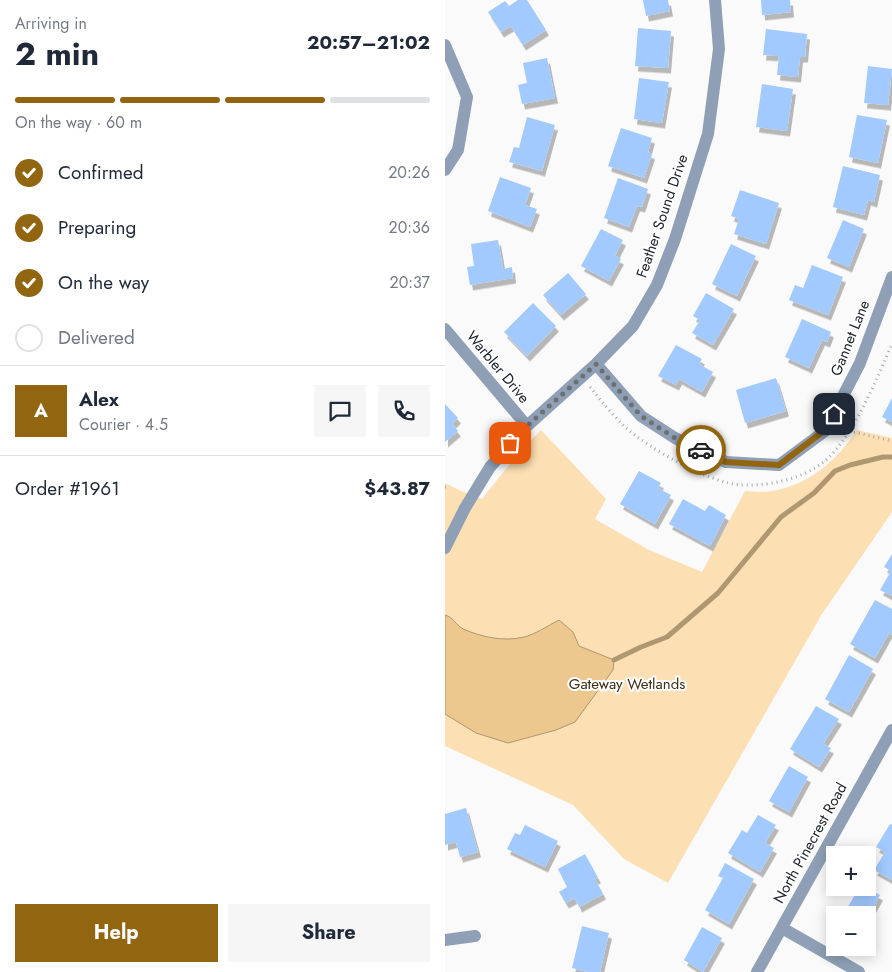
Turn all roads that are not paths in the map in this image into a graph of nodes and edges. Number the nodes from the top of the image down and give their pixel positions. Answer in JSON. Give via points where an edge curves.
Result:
{"nodes":[{"id":1,"x":715,"y":0,"type":"edge"},
{"id":2,"x":445,"y":45,"type":"edge"},
{"id":3,"x":445,"y":170,"type":"edge"},
{"id":4,"x":892,"y":277,"type":"edge"},
{"id":5,"x":445,"y":329,"type":"edge"},
{"id":6,"x":596,"y":364,"type":"junction"},
{"id":7,"x":527,"y":426,"type":"junction"},
{"id":8,"x":445,"y":548,"type":"edge"},
{"id":9,"x":892,"y":730,"type":"edge"},
{"id":10,"x":782,"y":928,"type":"junction"},
{"id":11,"x":475,"y":936,"type":"dead end"},
{"id":12,"x":445,"y":940,"type":"edge"},
{"id":13,"x":757,"y":972,"type":"edge"},
{"id":14,"x":859,"y":972,"type":"edge"}],
"edges":[{"from":1,"to":6,"type":"street","name":"Feather Sound Drive","via":[[719,49],[708,134],[675,239],[657,285],[633,326]]},
{"from":2,"to":3,"type":"street","via":[[467,97],[458,150]]},
{"from":4,"to":6,"type":"street","name":"Gannet Lane","via":[[860,363],[825,430],[779,465],[726,462],[675,438],[641,416]]},
{"from":5,"to":7,"type":"street","name":"Warbler Drive"},
{"from":6,"to":7,"type":"street","name":"Feather Sound Drive"},
{"from":7,"to":8,"type":"street","name":"Feather Sound Drive","via":[[490,467]]},
{"from":9,"to":10,"type":"street","name":"North Pinecrest Road"},
{"from":10,"to":13,"type":"street","name":"North Pinecrest Road"},
{"from":10,"to":14,"type":"street"},
{"from":11,"to":12,"type":"street"}]}
